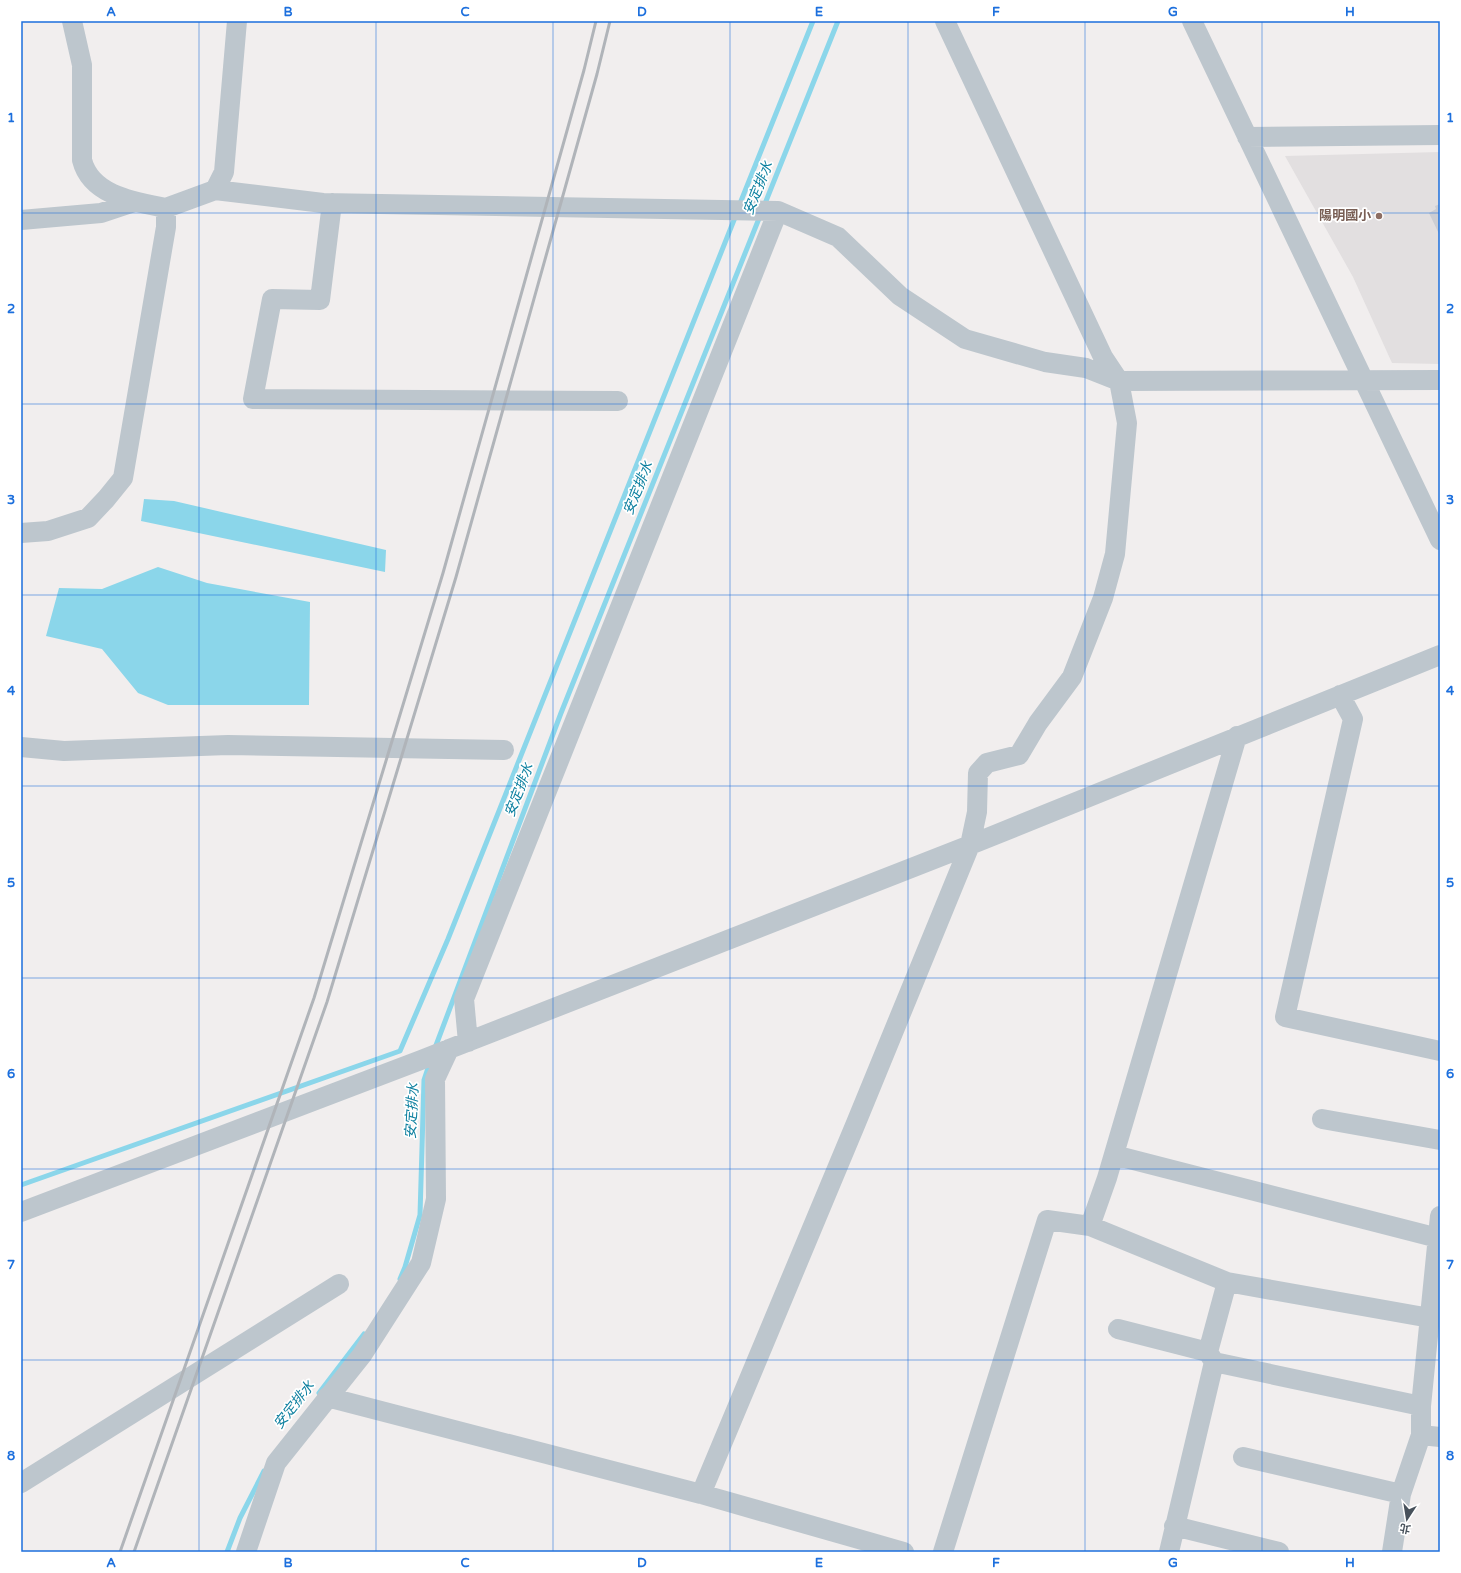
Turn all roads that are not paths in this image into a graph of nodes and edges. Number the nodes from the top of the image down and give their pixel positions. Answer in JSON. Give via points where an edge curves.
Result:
{"nodes":[{"id":1,"x":72,"y":21,"type":"edge"},
{"id":2,"x":237,"y":21,"type":"edge"},
{"id":3,"x":945,"y":21,"type":"edge"},
{"id":4,"x":1192,"y":21,"type":"edge"},
{"id":5,"x":1440,"y":136,"type":"edge"},
{"id":6,"x":1247,"y":137,"type":"junction"},
{"id":7,"x":215,"y":190,"type":"junction"},
{"id":8,"x":134,"y":202,"type":"junction"},
{"id":9,"x":332,"y":203,"type":"junction"},
{"id":10,"x":166,"y":208,"type":"junction"},
{"id":11,"x":756,"y":210,"type":"junction"},
{"id":12,"x":21,"y":220,"type":"edge"},
{"id":13,"x":1363,"y":379,"type":"junction"},
{"id":14,"x":1440,"y":380,"type":"edge"},
{"id":15,"x":1119,"y":381,"type":"junction"},
{"id":16,"x":618,"y":401,"type":"dead end"},
{"id":17,"x":21,"y":533,"type":"edge"},
{"id":18,"x":1440,"y":540,"type":"edge"},
{"id":19,"x":1440,"y":655,"type":"edge"},
{"id":20,"x":1340,"y":695,"type":"junction"},
{"id":21,"x":1238,"y":736,"type":"junction"},
{"id":22,"x":21,"y":747,"type":"edge"},
{"id":23,"x":504,"y":750,"type":"dead end"},
{"id":24,"x":970,"y":845,"type":"junction"},
{"id":25,"x":468,"y":1042,"type":"junction"},
{"id":26,"x":445,"y":1051,"type":"junction"},
{"id":27,"x":1440,"y":1051,"type":"edge"},
{"id":28,"x":1322,"y":1119,"type":"dead end"},
{"id":29,"x":1440,"y":1140,"type":"edge"},
{"id":30,"x":1114,"y":1155,"type":"junction"},
{"id":31,"x":21,"y":1212,"type":"edge"},
{"id":32,"x":1440,"y":1216,"type":"edge"},
{"id":33,"x":1090,"y":1226,"type":"junction"},
{"id":34,"x":1438,"y":1238,"type":"junction"},
{"id":35,"x":1227,"y":1282,"type":"junction"},
{"id":36,"x":338,"y":1284,"type":"dead end"},
{"id":37,"x":1430,"y":1318,"type":"junction"},
{"id":38,"x":1118,"y":1329,"type":"dead end"},
{"id":39,"x":1211,"y":1357,"type":"junction"},
{"id":40,"x":327,"y":1397,"type":"junction"},
{"id":41,"x":1421,"y":1406,"type":"junction"},
{"id":42,"x":1430,"y":1436,"type":"edge"},
{"id":43,"x":1243,"y":1457,"type":"dead end"},
{"id":44,"x":21,"y":1483,"type":"edge"},
{"id":45,"x":701,"y":1494,"type":"junction"},
{"id":46,"x":1401,"y":1494,"type":"junction"},
{"id":47,"x":1174,"y":1526,"type":"junction"},
{"id":48,"x":246,"y":1552,"type":"edge"},
{"id":49,"x":904,"y":1552,"type":"edge"},
{"id":50,"x":943,"y":1552,"type":"edge"},
{"id":51,"x":1169,"y":1552,"type":"edge"},
{"id":52,"x":1279,"y":1552,"type":"edge"},
{"id":53,"x":1392,"y":1552,"type":"edge"}],
"edges":[{"from":1,"to":8,"type":"street","via":[[82,65],[84,169],[109,193]]},
{"from":2,"to":7,"type":"street","via":[[224,172]]},
{"from":3,"to":15,"type":"street","via":[[1102,357]]},
{"from":4,"to":6,"type":"street"},
{"from":5,"to":6,"type":"street"},
{"from":6,"to":13,"type":"street"},
{"from":7,"to":9,"type":"street"},
{"from":7,"to":10,"type":"street"},
{"from":8,"to":10,"type":"street"},
{"from":8,"to":12,"type":"street","via":[[101,213]]},
{"from":9,"to":11,"type":"street"},
{"from":9,"to":16,"type":"street","via":[[320,300],[272,299],[253,399]]},
{"from":10,"to":17,"type":"street","via":[[166,227],[123,478],[88,518],[48,531]]},
{"from":11,"to":15,"type":"street","via":[[838,237],[900,296],[965,339],[1045,362],[1086,368]]},
{"from":11,"to":25,"type":"street","via":[[464,998]]},
{"from":13,"to":14,"type":"street"},
{"from":13,"to":15,"type":"street"},
{"from":13,"to":18,"type":"street"},
{"from":15,"to":24,"type":"street","via":[[1126,423],[1115,554],[1103,598],[1072,677],[1038,723],[1019,755],[987,763],[978,773],[977,812]]},
{"from":19,"to":20,"type":"street"},
{"from":20,"to":21,"type":"street"},
{"from":20,"to":27,"type":"street","via":[[1353,719],[1285,1017]]},
{"from":21,"to":24,"type":"street"},
{"from":21,"to":30,"type":"street"},
{"from":22,"to":23,"type":"street","via":[[64,751],[228,745]]},
{"from":24,"to":25,"type":"street"},
{"from":24,"to":45,"type":"street"},
{"from":25,"to":26,"type":"street"},
{"from":26,"to":31,"type":"street"},
{"from":26,"to":40,"type":"street","via":[[435,1079],[436,1199],[421,1263],[362,1355]]},
{"from":28,"to":29,"type":"street"},
{"from":30,"to":33,"type":"street"},
{"from":30,"to":34,"type":"street"},
{"from":32,"to":34,"type":"street"},
{"from":33,"to":35,"type":"street"},
{"from":33,"to":50,"type":"street","via":[[1047,1220]]},
{"from":34,"to":37,"type":"street"},
{"from":35,"to":37,"type":"street"},
{"from":35,"to":39,"type":"street"},
{"from":36,"to":44,"type":"street"},
{"from":37,"to":41,"type":"street"},
{"from":38,"to":39,"type":"street"},
{"from":39,"to":41,"type":"street"},
{"from":39,"to":47,"type":"street"},
{"from":40,"to":45,"type":"street"},
{"from":40,"to":48,"type":"street","via":[[276,1463]]},
{"from":41,"to":42,"type":"street"},
{"from":42,"to":46,"type":"street"},
{"from":43,"to":46,"type":"street"},
{"from":45,"to":49,"type":"street"},
{"from":46,"to":53,"type":"street"},
{"from":47,"to":51,"type":"street"},
{"from":47,"to":52,"type":"street"}]}
